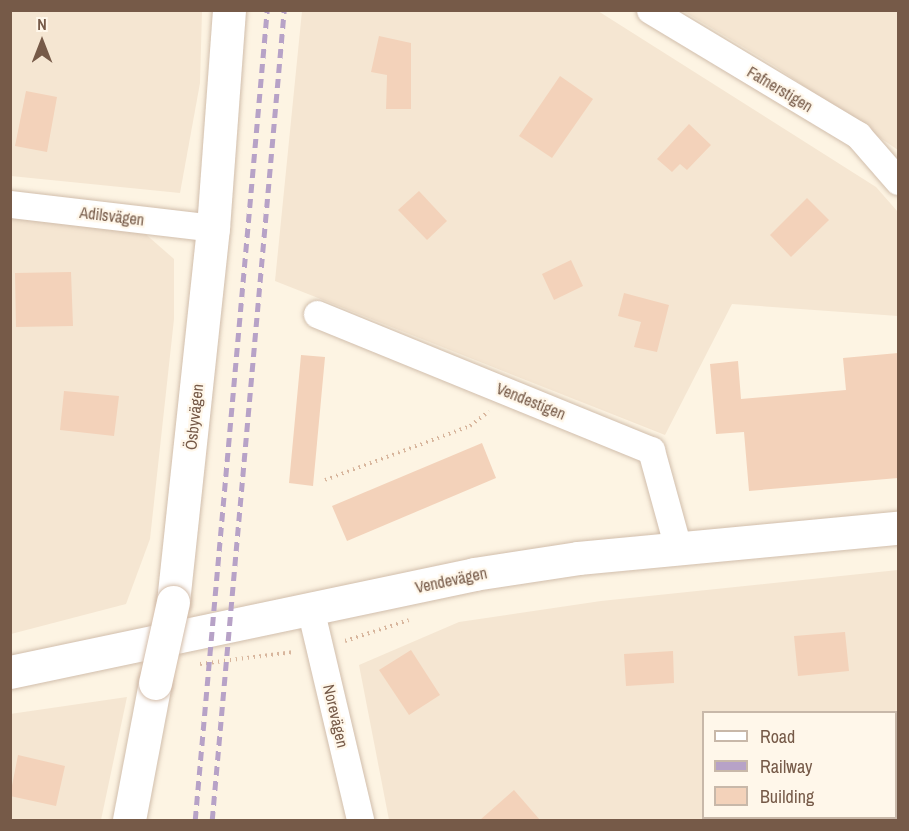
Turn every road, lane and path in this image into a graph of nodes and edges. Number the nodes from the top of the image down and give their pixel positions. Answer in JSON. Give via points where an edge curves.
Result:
{"nodes":[{"id":1,"x":229,"y":10,"type":"edge"},
{"id":2,"x":650,"y":10,"type":"edge"},
{"id":3,"x":898,"y":181,"type":"edge"},
{"id":4,"x":10,"y":204,"type":"edge"},
{"id":5,"x":213,"y":228,"type":"junction"},
{"id":6,"x":317,"y":314,"type":"dead end"},
{"id":7,"x":512,"y":393,"type":"junction"},
{"id":8,"x":325,"y":480,"type":"dead end"},
{"id":9,"x":898,"y":528,"type":"edge"},
{"id":10,"x":678,"y":548,"type":"junction"},
{"id":11,"x":311,"y":612,"type":"junction"},
{"id":12,"x":420,"y":616,"type":"dead end"},
{"id":13,"x":320,"y":650,"type":"junction"},
{"id":14,"x":191,"y":666,"type":"dead end"},
{"id":15,"x":10,"y":672,"type":"edge"},
{"id":16,"x":129,"y":820,"type":"edge"},
{"id":17,"x":360,"y":820,"type":"edge"}],
"edges":[{"from":1,"to":5,"type":"street","name":"Ösbyvägen"},
{"from":2,"to":3,"type":"street","name":"Fafnerstigen","via":[[858,135]]},
{"from":4,"to":5,"type":"street","name":"Adilsvägen"},
{"from":5,"to":16,"type":"street","name":"Ösbyvägen","bridge":true,"via":[[173,602]]},
{"from":6,"to":7,"type":"street","name":"Vendestigen"},
{"from":7,"to":8,"type":"path","via":[[470,426]]},
{"from":7,"to":10,"type":"street","name":"Vendestigen","via":[[651,450]]},
{"from":9,"to":10,"type":"street","name":"Vendevägen"},
{"from":10,"to":11,"type":"street","name":"Vendevägen","via":[[474,574]]},
{"from":11,"to":13,"type":"street","name":"Norevägen"},
{"from":11,"to":15,"type":"street","name":"Vendevägen"},
{"from":12,"to":13,"type":"path"},
{"from":13,"to":14,"type":"path"},
{"from":13,"to":17,"type":"street","name":"Norevägen"}]}
